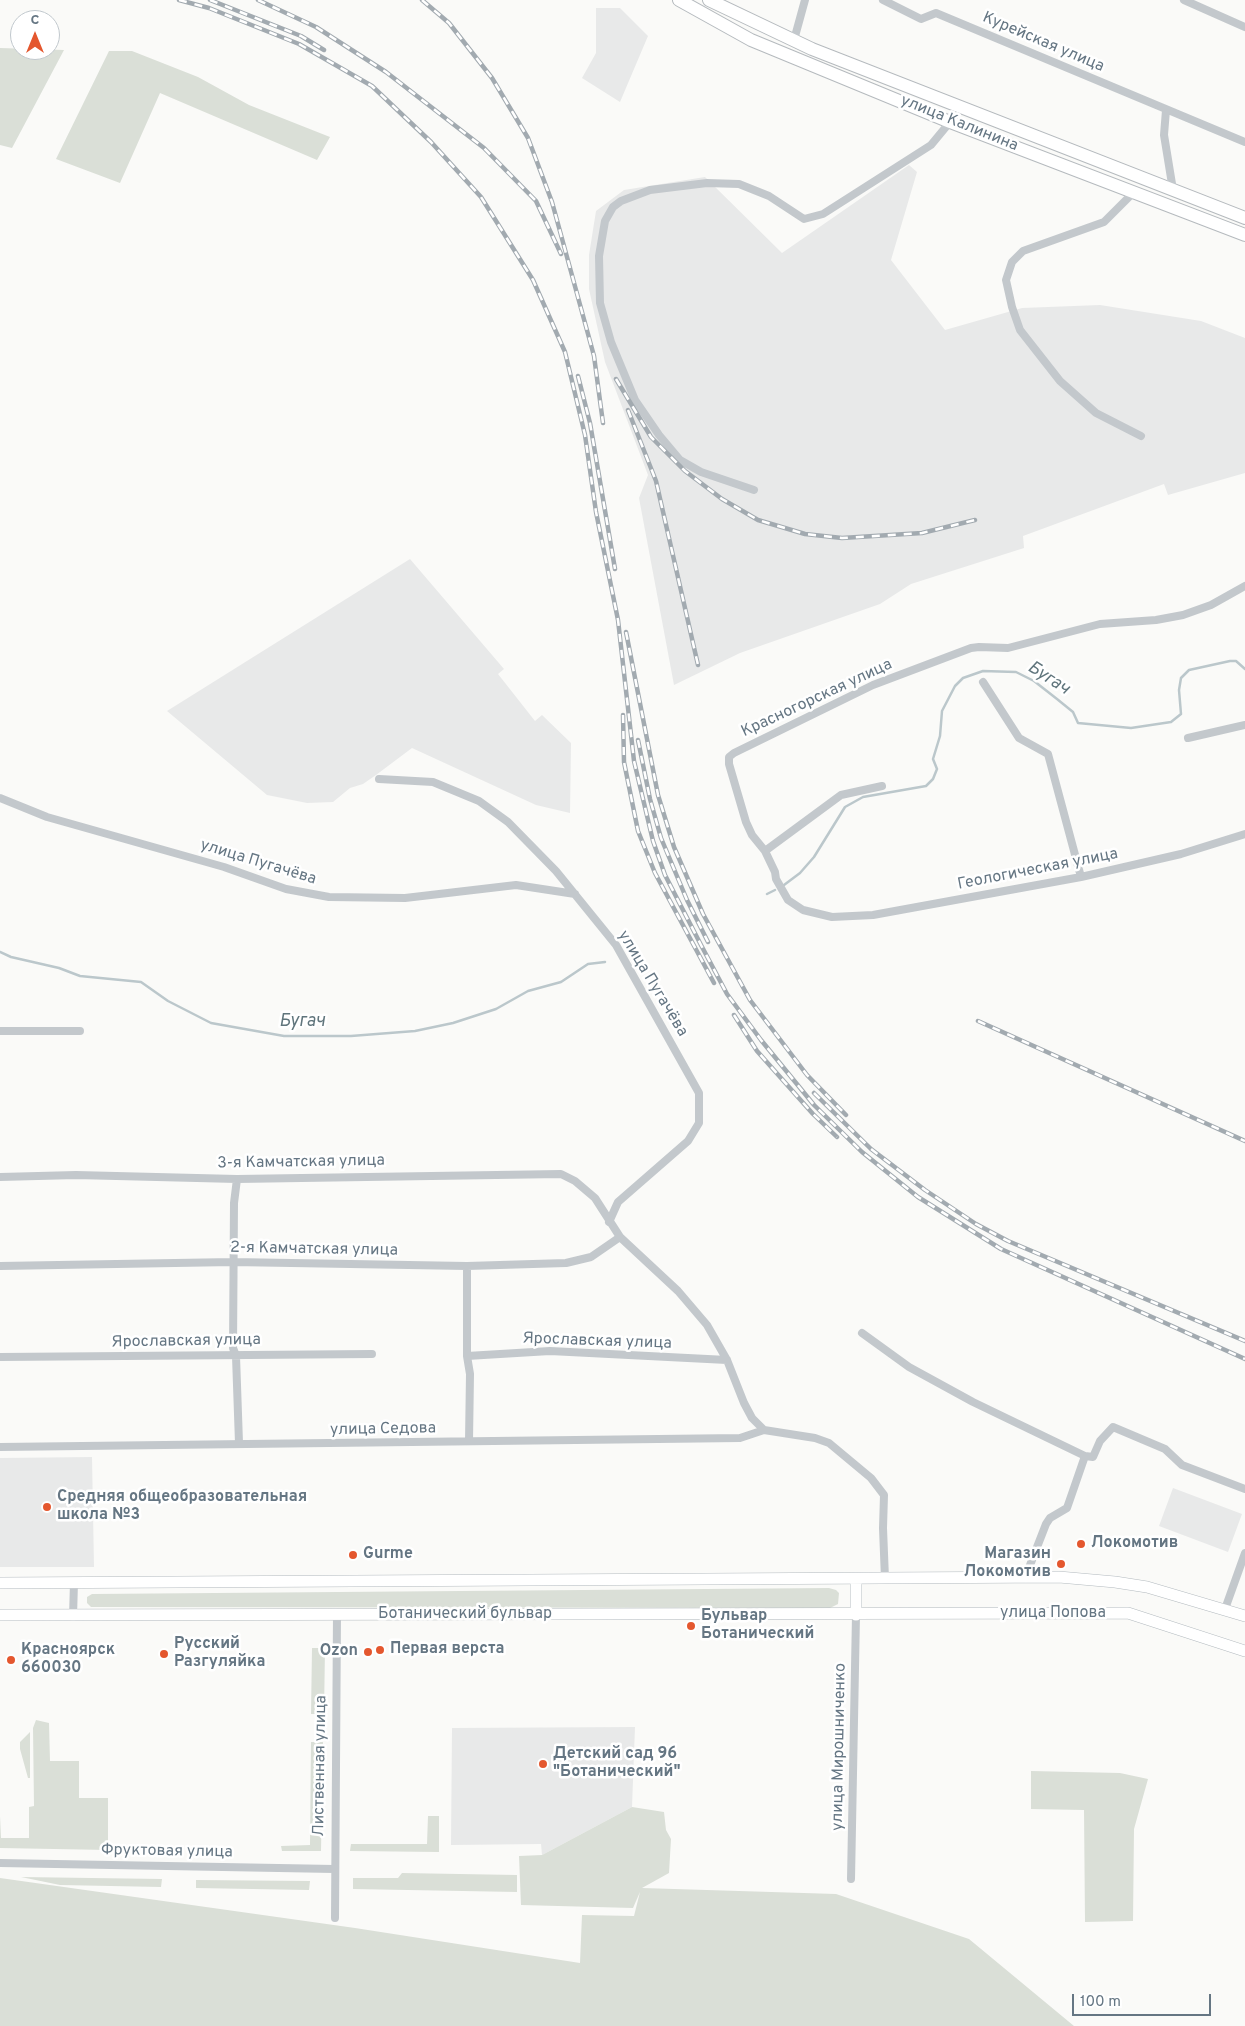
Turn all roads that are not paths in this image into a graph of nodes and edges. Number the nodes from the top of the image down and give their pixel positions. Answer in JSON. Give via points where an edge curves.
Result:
{"nodes":[{"id":1,"x":679,"y":0,"type":"edge"},
{"id":2,"x":709,"y":0,"type":"edge"},
{"id":3,"x":805,"y":0,"type":"edge"},
{"id":4,"x":883,"y":0,"type":"edge"},
{"id":5,"x":1184,"y":0,"type":"edge"},
{"id":6,"x":1245,"y":27,"type":"edge"},
{"id":7,"x":794,"y":40,"type":"junction"},
{"id":8,"x":1166,"y":110,"type":"junction"},
{"id":9,"x":950,"y":122,"type":"junction"},
{"id":10,"x":1245,"y":142,"type":"edge"},
{"id":11,"x":1172,"y":190,"type":"junction"},
{"id":12,"x":1134,"y":192,"type":"junction"},
{"id":13,"x":1245,"y":218,"type":"edge"},
{"id":14,"x":1245,"y":235,"type":"edge"},
{"id":15,"x":1141,"y":436,"type":"dead end"},
{"id":16,"x":754,"y":490,"type":"dead end"},
{"id":17,"x":1245,"y":586,"type":"edge"},
{"id":18,"x":984,"y":682,"type":"dead end"},
{"id":19,"x":1245,"y":725,"type":"edge"},
{"id":20,"x":1188,"y":738,"type":"dead end"},
{"id":21,"x":379,"y":779,"type":"dead end"},
{"id":22,"x":882,"y":786,"type":"dead end"},
{"id":23,"x":0,"y":798,"type":"edge"},
{"id":24,"x":1245,"y":834,"type":"edge"},
{"id":25,"x":765,"y":851,"type":"junction"},
{"id":26,"x":1081,"y":877,"type":"junction"},
{"id":27,"x":575,"y":894,"type":"junction"},
{"id":28,"x":832,"y":917,"type":"joint"},
{"id":29,"x":0,"y":1031,"type":"edge"},
{"id":30,"x":80,"y":1031,"type":"dead end"},
{"id":31,"x":0,"y":1177,"type":"edge"},
{"id":32,"x":237,"y":1179,"type":"junction"},
{"id":33,"x":610,"y":1222,"type":"junction"},
{"id":34,"x":620,"y":1237,"type":"junction"},
{"id":35,"x":233,"y":1262,"type":"junction"},
{"id":36,"x":0,"y":1266,"type":"edge"},
{"id":37,"x":467,"y":1266,"type":"junction"},
{"id":38,"x":862,"y":1333,"type":"dead end"},
{"id":39,"x":372,"y":1354,"type":"dead end"},
{"id":40,"x":236,"y":1356,"type":"junction"},
{"id":41,"x":467,"y":1356,"type":"junction"},
{"id":42,"x":0,"y":1357,"type":"edge"},
{"id":43,"x":727,"y":1360,"type":"junction"},
{"id":44,"x":764,"y":1430,"type":"junction"},
{"id":45,"x":469,"y":1441,"type":"junction"},
{"id":46,"x":239,"y":1443,"type":"junction"},
{"id":47,"x":0,"y":1447,"type":"edge"},
{"id":48,"x":1085,"y":1456,"type":"junction"},
{"id":49,"x":1245,"y":1489,"type":"edge"},
{"id":50,"x":1245,"y":1553,"type":"edge"},
{"id":51,"x":1025,"y":1578,"type":"junction"},
{"id":52,"x":885,"y":1579,"type":"junction"},
{"id":53,"x":856,"y":1580,"type":"junction"},
{"id":54,"x":74,"y":1582,"type":"junction"},
{"id":55,"x":0,"y":1583,"type":"edge"},
{"id":56,"x":1225,"y":1609,"type":"junction"},
{"id":57,"x":337,"y":1614,"type":"junction"},
{"id":58,"x":0,"y":1615,"type":"edge"},
{"id":59,"x":856,"y":1615,"type":"junction"},
{"id":60,"x":74,"y":1616,"type":"junction"},
{"id":61,"x":1245,"y":1616,"type":"edge"},
{"id":62,"x":1245,"y":1651,"type":"edge"},
{"id":63,"x":0,"y":1863,"type":"edge"},
{"id":64,"x":334,"y":1869,"type":"junction"},
{"id":65,"x":851,"y":1879,"type":"dead end"},
{"id":66,"x":335,"y":1918,"type":"dead end"}],
"edges":[{"from":1,"to":9,"type":"main road","name":"улица Калинина","via":[[751,40]]},
{"from":2,"to":7,"type":"main road","name":"улица Калинина"},
{"from":3,"to":7,"type":"street"},
{"from":4,"to":8,"type":"street","name":"Курейская улица","via":[[921,19],[936,14]]},
{"from":5,"to":6,"type":"street"},
{"from":7,"to":11,"type":"main road","name":"улица Калинина"},
{"from":8,"to":10,"type":"street","name":"Курейская улица"},
{"from":8,"to":11,"type":"street","via":[[1164,135]]},
{"from":9,"to":12,"type":"main road","name":"улица Калинина"},
{"from":9,"to":16,"type":"street","via":[[932,145],[823,214],[804,220],[769,196],[739,184],[707,183],[650,190],[621,201],[613,207],[605,222],[599,256],[600,303],[611,342],[635,400],[680,460],[701,472]]},
{"from":11,"to":13,"type":"main road","name":"улица Калинина"},
{"from":12,"to":14,"type":"main road","name":"улица Калинина"},
{"from":12,"to":15,"type":"street","via":[[1104,222],[1023,251],[1012,262],[1006,280],[1020,330],[1060,380],[1096,413]]},
{"from":17,"to":25,"type":"street","name":"Красногорская улица","via":[[1183,616],[1100,624],[1008,648],[971,648],[874,685],[734,753],[729,764],[746,822]]},
{"from":18,"to":26,"type":"street","via":[[1019,738],[1048,754]]},
{"from":19,"to":20,"type":"street"},
{"from":21,"to":27,"type":"street","name":"улица Пугачёва","via":[[433,782],[479,801],[508,822]]},
{"from":22,"to":25,"type":"street","via":[[840,795]]},
{"from":23,"to":27,"type":"street","name":"улица Пугачёва","via":[[47,816],[224,866],[286,889],[328,897],[404,898],[516,885]]},
{"from":24,"to":26,"type":"street","name":"Геологическая улица","via":[[1181,854]]},
{"from":25,"to":28,"type":"street","name":"Красногорская улица","via":[[788,900],[804,910]]},
{"from":26,"to":28,"type":"street","name":"Геологическая улица","via":[[873,915]]},
{"from":27,"to":33,"type":"street","name":"улица Пугачёва","via":[[620,951],[699,1094],[699,1123],[688,1141],[618,1202]]},
{"from":29,"to":30,"type":"street"},
{"from":31,"to":32,"type":"street","name":"3-я Камчатская улица","via":[[76,1175]]},
{"from":32,"to":33,"type":"street","name":"3-я Камчатская улица","via":[[561,1174],[595,1198]]},
{"from":32,"to":35,"type":"street"},
{"from":33,"to":34,"type":"street","name":"3-я Камчатская улица"},
{"from":34,"to":37,"type":"street","name":"2-я Камчатская улица","via":[[583,1260]]},
{"from":34,"to":43,"type":"street","name":"3-я Камчатская улица","via":[[678,1291],[707,1325]]},
{"from":35,"to":36,"type":"street","name":"2-я Камчатская улица"},
{"from":35,"to":37,"type":"street","name":"2-я Камчатская улица"},
{"from":35,"to":40,"type":"street","via":[[233,1348]]},
{"from":37,"to":41,"type":"street"},
{"from":38,"to":48,"type":"street","via":[[909,1367]]},
{"from":39,"to":40,"type":"street","name":"Ярославская улица"},
{"from":40,"to":42,"type":"street","name":"Ярославская улица"},
{"from":40,"to":46,"type":"street"},
{"from":41,"to":43,"type":"street","name":"Ярославская улица","via":[[550,1351]]},
{"from":41,"to":45,"type":"street","via":[[470,1374]]},
{"from":43,"to":44,"type":"street","name":"3-я Камчатская улица","via":[[744,1403]]},
{"from":44,"to":45,"type":"street","name":"улица Седова","via":[[740,1438]]},
{"from":44,"to":52,"type":"street","via":[[829,1443],[871,1478],[884,1495]]},
{"from":45,"to":46,"type":"street","name":"улица Седова","via":[[310,1445]]},
{"from":46,"to":47,"type":"street","name":"улица Седова"},
{"from":48,"to":49,"type":"street","via":[[1093,1457],[1100,1441],[1113,1427],[1165,1449],[1182,1465]]},
{"from":48,"to":51,"type":"street","via":[[1067,1508],[1046,1524]]},
{"from":50,"to":56,"type":"street"},
{"from":51,"to":52,"type":"street","name":"улица Попова"},
{"from":51,"to":56,"type":"street","name":"улица Попова","via":[[1093,1579],[1131,1584]]},
{"from":52,"to":53,"type":"street","name":"улица Попова"},
{"from":53,"to":54,"type":"street","name":"Ботанический бульвар"},
{"from":53,"to":59,"type":"street"},
{"from":54,"to":55,"type":"street","name":"Ботанический бульвар"},
{"from":54,"to":60,"type":"street"},
{"from":56,"to":61,"type":"street","name":"улица Попова"},
{"from":57,"to":59,"type":"street","name":"Ботанический бульвар"},
{"from":57,"to":60,"type":"street","name":"Ботанический бульвар"},
{"from":57,"to":64,"type":"street","name":"Лиственная улица"},
{"from":58,"to":60,"type":"street","name":"Ботанический бульвар"},
{"from":59,"to":62,"type":"street","name":"улица Попова","via":[[1128,1613]]},
{"from":59,"to":65,"type":"street","name":"улица Мирошниченко"},
{"from":63,"to":64,"type":"street","name":"Фруктовая улица"},
{"from":64,"to":66,"type":"street","name":"Лиственная улица"}]}
